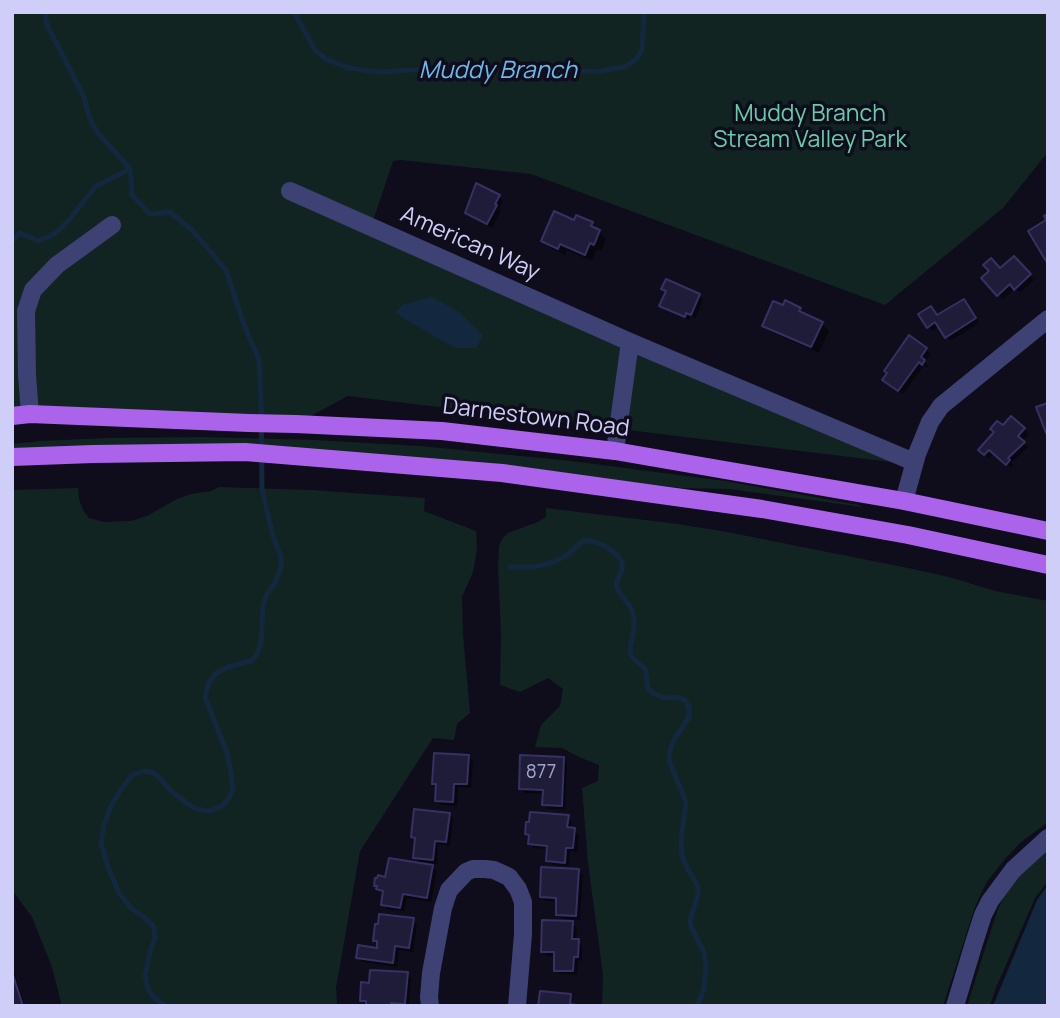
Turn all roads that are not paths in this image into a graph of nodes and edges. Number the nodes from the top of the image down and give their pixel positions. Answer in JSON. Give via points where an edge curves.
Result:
{"nodes":[{"id":1,"x":290,"y":191,"type":"dead end"},
{"id":2,"x":112,"y":225,"type":"dead end"},
{"id":3,"x":1048,"y":319,"type":"edge"},
{"id":4,"x":631,"y":342,"type":"junction"},
{"id":5,"x":21,"y":415,"type":"edge"},
{"id":6,"x":615,"y":451,"type":"junction"},
{"id":7,"x":12,"y":457,"type":"edge"},
{"id":8,"x":914,"y":462,"type":"junction"},
{"id":9,"x":904,"y":501,"type":"junction"},
{"id":10,"x":1048,"y":531,"type":"edge"},
{"id":11,"x":1048,"y":565,"type":"edge"},
{"id":12,"x":1048,"y":838,"type":"edge"},
{"id":13,"x":430,"y":1006,"type":"edge"},
{"id":14,"x":517,"y":1006,"type":"edge"},
{"id":15,"x":955,"y":1006,"type":"edge"}],
"edges":[{"from":1,"to":4,"type":"street","name":"American Way"},
{"from":2,"to":5,"type":"street","via":[[57,264],[33,290],[26,311],[27,375]]},
{"from":3,"to":8,"type":"street","via":[[941,406]]},
{"from":4,"to":6,"type":"street"},
{"from":4,"to":8,"type":"street","name":"American Way"},
{"from":5,"to":6,"type":"main road","name":"Darnestown Road","via":[[442,431]]},
{"from":6,"to":9,"type":"main road","name":"Darnestown Road"},
{"from":7,"to":11,"type":"main road","via":[[245,452],[502,473],[762,509]]},
{"from":8,"to":9,"type":"street"},
{"from":9,"to":10,"type":"main road","name":"Darnestown Road"},
{"from":12,"to":15,"type":"street","via":[[1013,870],[990,901]]},
{"from":13,"to":14,"type":"street","via":[[431,973],[449,890],[466,872],[485,869],[509,877],[523,902]]}]}
